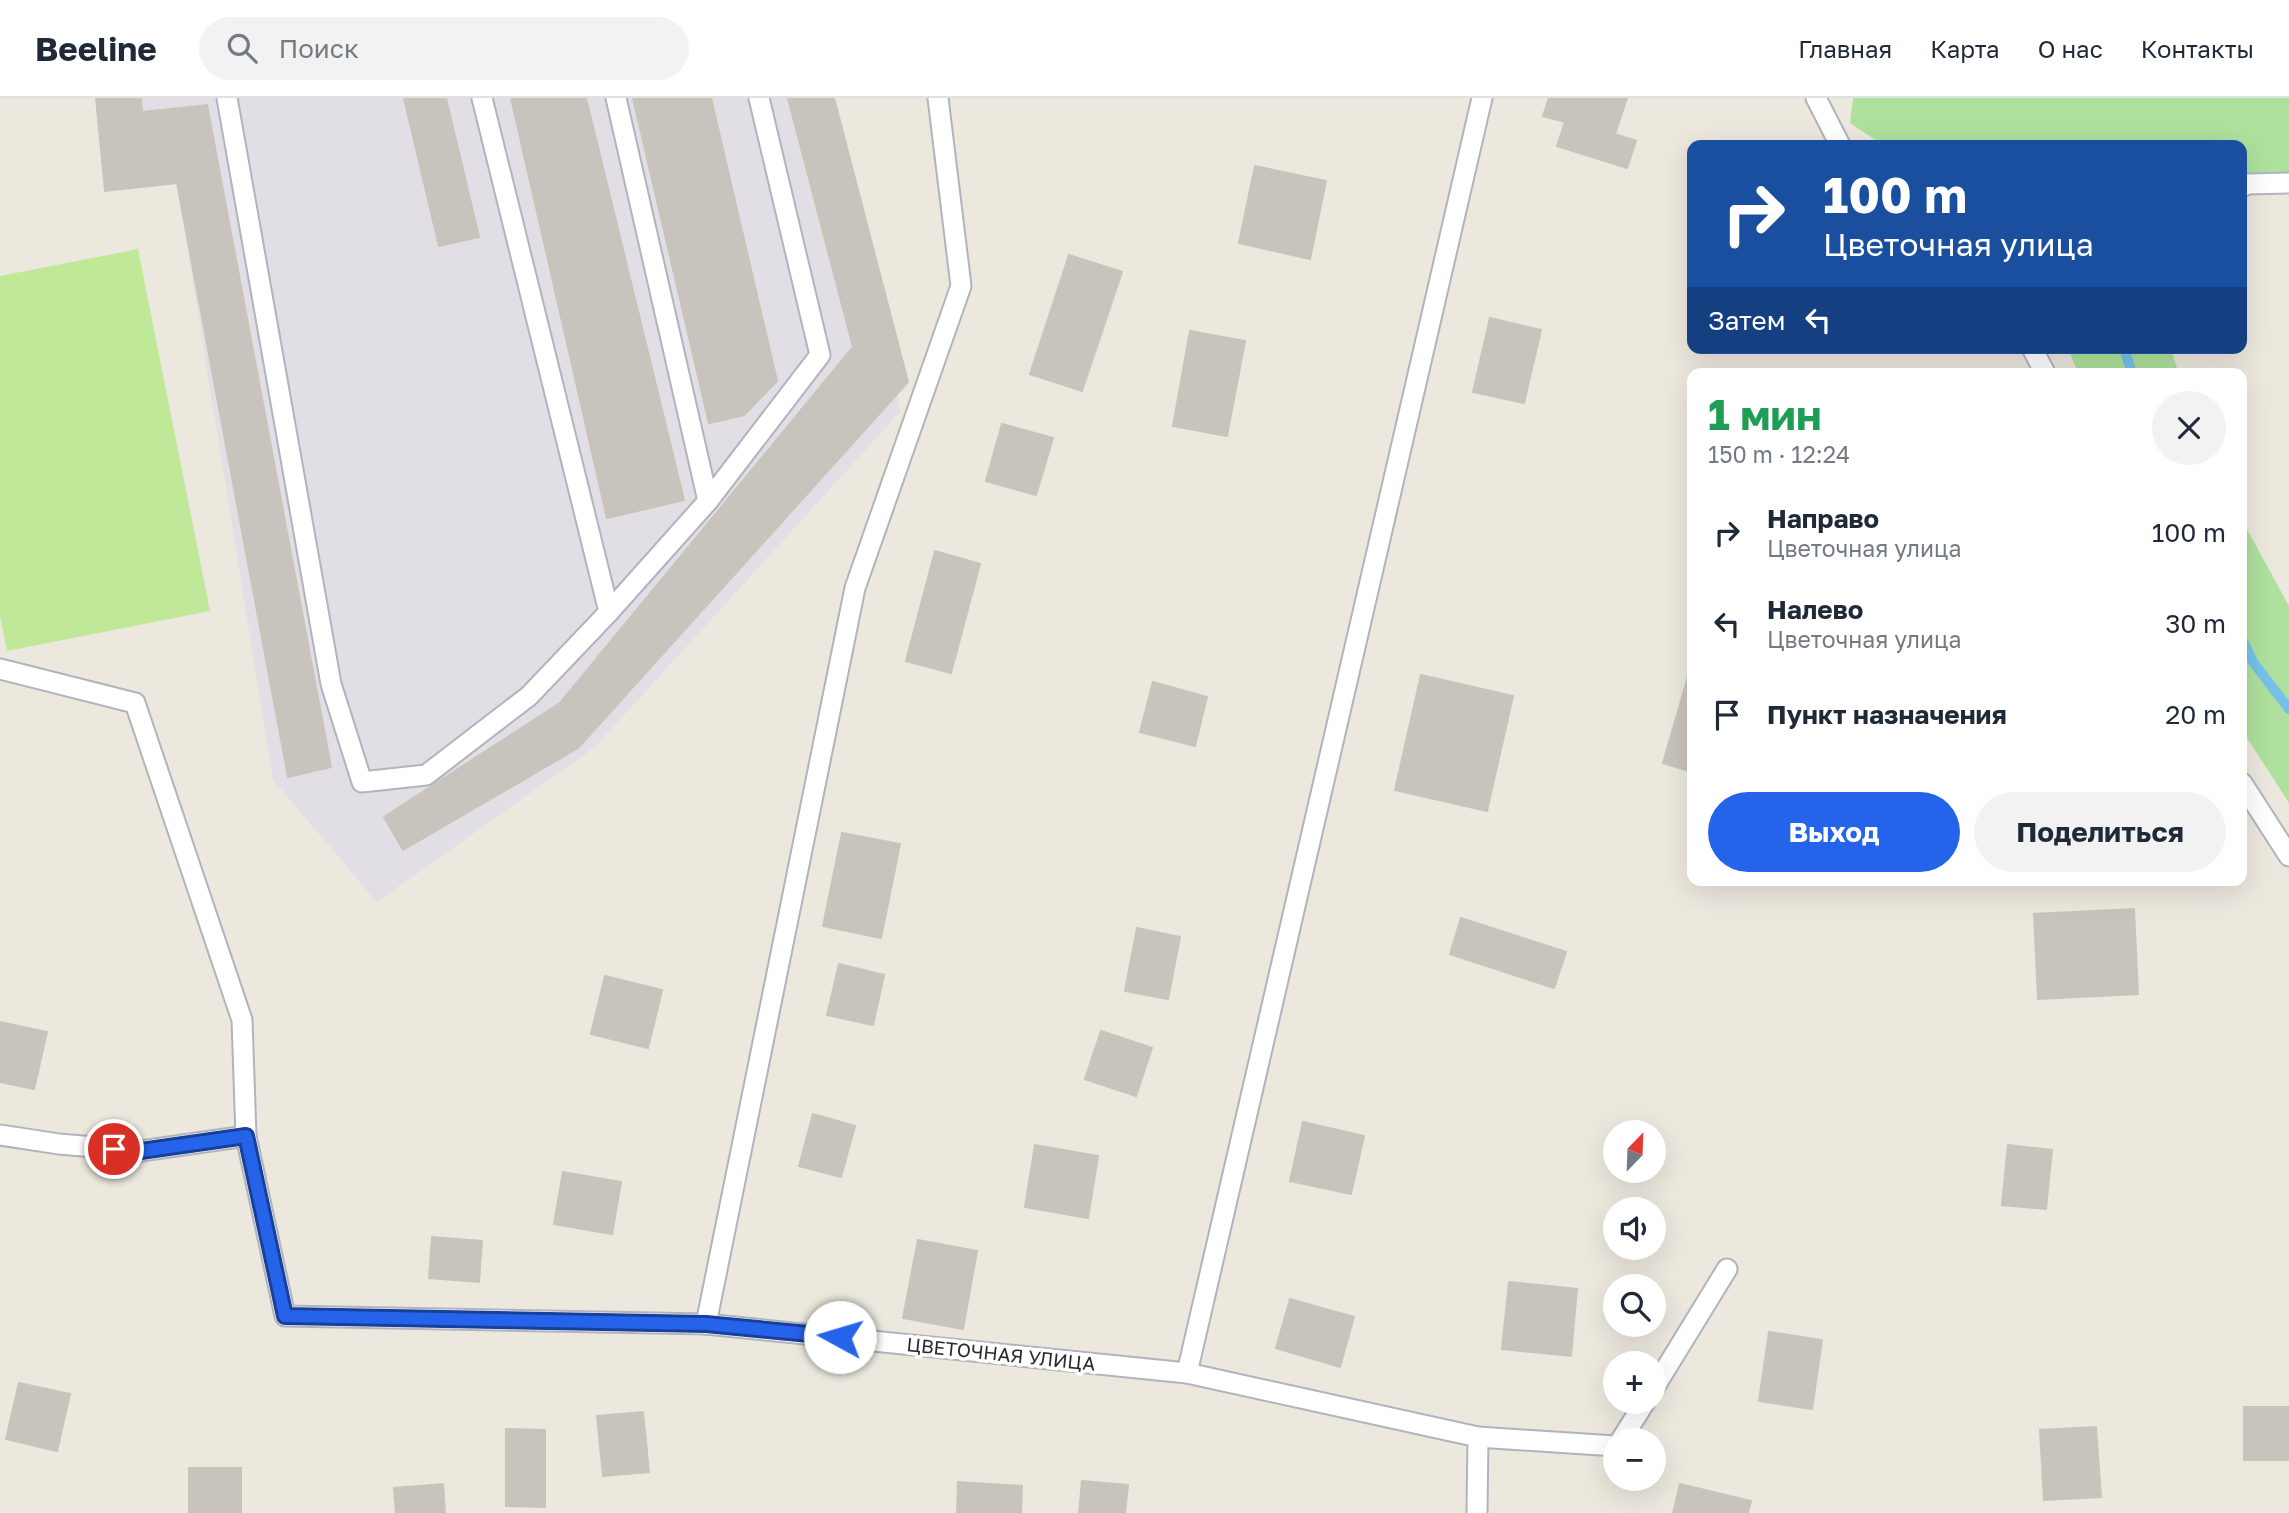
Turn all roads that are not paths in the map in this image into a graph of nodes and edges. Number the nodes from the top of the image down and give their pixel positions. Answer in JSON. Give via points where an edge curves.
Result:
{"nodes":[{"id":1,"x":227,"y":98,"type":"edge"},
{"id":2,"x":482,"y":98,"type":"edge"},
{"id":3,"x":616,"y":98,"type":"edge"},
{"id":4,"x":759,"y":98,"type":"edge"},
{"id":5,"x":939,"y":98,"type":"edge"},
{"id":6,"x":1482,"y":98,"type":"edge"},
{"id":7,"x":1816,"y":98,"type":"edge"},
{"id":8,"x":1837,"y":140,"type":"edge"},
{"id":9,"x":2289,"y":183,"type":"edge"},
{"id":10,"x":2247,"y":185,"type":"edge"},
{"id":11,"x":708,"y":501,"type":"junction"},
{"id":12,"x":608,"y":612,"type":"junction"},
{"id":13,"x":0,"y":669,"type":"edge"},
{"id":14,"x":2247,"y":791,"type":"edge"},
{"id":15,"x":2289,"y":856,"type":"edge"},
{"id":16,"x":0,"y":1135,"type":"edge"},
{"id":17,"x":246,"y":1136,"type":"junction"},
{"id":18,"x":1727,"y":1269,"type":"dead end"},
{"id":19,"x":706,"y":1324,"type":"junction"},
{"id":20,"x":1666,"y":1368,"type":"edge"},
{"id":21,"x":1187,"y":1373,"type":"junction"},
{"id":22,"x":1478,"y":1437,"type":"junction"},
{"id":23,"x":1603,"y":1445,"type":"edge"},
{"id":24,"x":1477,"y":1513,"type":"edge"}],
"edges":[{"from":1,"to":12,"type":"lane","via":[[331,684],[362,782],[426,775],[529,696]]},
{"from":2,"to":12,"type":"lane"},
{"from":3,"to":11,"type":"lane"},
{"from":4,"to":11,"type":"lane","via":[[820,355]]},
{"from":5,"to":19,"type":"lane","via":[[961,286],[855,588]]},
{"from":6,"to":21,"type":"lane"},
{"from":7,"to":8,"type":"lane"},
{"from":9,"to":10,"type":"lane"},
{"from":11,"to":12,"type":"lane"},
{"from":13,"to":17,"type":"lane","via":[[135,703],[242,1020]]},
{"from":14,"to":15,"type":"lane"},
{"from":16,"to":17,"type":"lane","via":[[141,1151]]},
{"from":17,"to":19,"type":"lane","name":"ЦВЕТОЧНАЯ УЛИЦА","via":[[285,1316]]},
{"from":18,"to":20,"type":"lane"},
{"from":19,"to":21,"type":"lane","name":"ЦВЕТОЧНАЯ УЛИЦА"},
{"from":21,"to":22,"type":"lane","name":"ЦВЕТОЧНАЯ УЛИЦА"},
{"from":22,"to":23,"type":"lane","name":"ЦВЕТОЧНАЯ УЛИЦА"},
{"from":22,"to":24,"type":"lane"}]}
